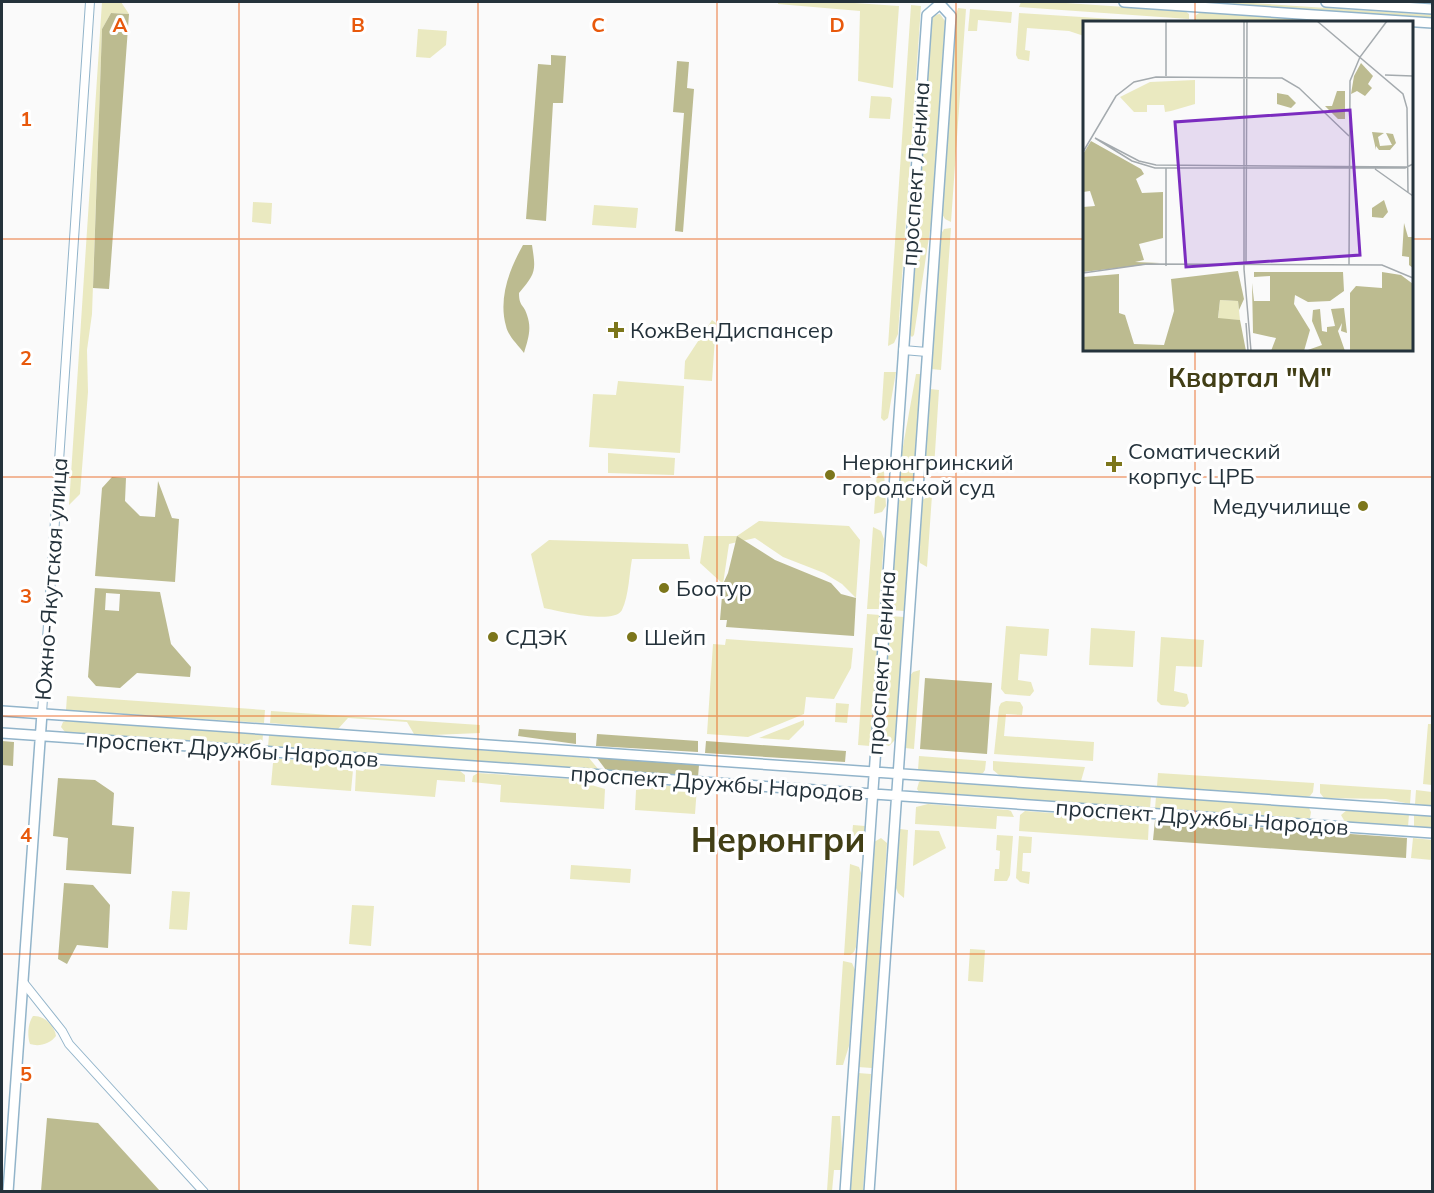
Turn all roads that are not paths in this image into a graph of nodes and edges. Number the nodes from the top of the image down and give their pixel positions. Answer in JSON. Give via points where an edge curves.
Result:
{"nodes":[{"id":1,"x":90,"y":2,"type":"edge"},
{"id":2,"x":1124,"y":2,"type":"edge"},
{"id":3,"x":1326,"y":2,"type":"edge"},
{"id":4,"x":940,"y":3,"type":"edge"},
{"id":5,"x":1432,"y":9,"type":"edge"},
{"id":6,"x":1403,"y":21,"type":"edge"},
{"id":7,"x":1413,"y":22,"type":"edge"},
{"id":8,"x":1432,"y":23,"type":"edge"},
{"id":9,"x":903,"y":350,"type":"junction"},
{"id":10,"x":927,"y":352,"type":"junction"},
{"id":11,"x":2,"y":711,"type":"edge"},
{"id":12,"x":42,"y":713,"type":"junction"},
{"id":13,"x":2,"y":733,"type":"edge"},
{"id":14,"x":40,"y":736,"type":"junction"},
{"id":15,"x":873,"y":771,"type":"junction"},
{"id":16,"x":898,"y":773,"type":"junction"},
{"id":17,"x":872,"y":794,"type":"junction"},
{"id":18,"x":896,"y":796,"type":"junction"},
{"id":19,"x":1432,"y":811,"type":"edge"},
{"id":20,"x":1432,"y":833,"type":"edge"},
{"id":21,"x":23,"y":982,"type":"junction"},
{"id":22,"x":8,"y":1191,"type":"edge"},
{"id":23,"x":204,"y":1191,"type":"edge"},
{"id":24,"x":845,"y":1191,"type":"edge"},
{"id":25,"x":869,"y":1191,"type":"edge"}],
"edges":[{"from":1,"to":12,"type":"street","name":"Южно-Якутская улица"},
{"from":2,"to":6,"type":"street"},
{"from":3,"to":5,"type":"street"},
{"from":4,"to":9,"type":"street","name":"проспект Ленина","via":[[927,15]]},
{"from":4,"to":10,"type":"street","name":"проспект Ленина","via":[[951,16]]},
{"from":7,"to":8,"type":"street"},
{"from":9,"to":10,"type":"street"},
{"from":9,"to":15,"type":"street","name":"проспект Ленина"},
{"from":10,"to":16,"type":"street","name":"проспект Ленина"},
{"from":11,"to":12,"type":"street","name":"проспект Дружбы Народов"},
{"from":12,"to":14,"type":"street","name":"Южно-Якутская улица"},
{"from":12,"to":15,"type":"street","name":"проспект Дружбы Народов"},
{"from":13,"to":14,"type":"street","name":"проспект Дружбы Народов"},
{"from":14,"to":17,"type":"street","name":"проспект Дружбы Народов"},
{"from":14,"to":21,"type":"street","name":"Южно-Якутская улица"},
{"from":15,"to":16,"type":"street","name":"проспект Дружбы Народов"},
{"from":15,"to":17,"type":"street","name":"проспект Ленина"},
{"from":16,"to":18,"type":"street","name":"проспект Ленина"},
{"from":16,"to":19,"type":"street","name":"проспект Дружбы Народов"},
{"from":17,"to":18,"type":"street","name":"проспект Дружбы Народов"},
{"from":17,"to":24,"type":"street","name":"проспект Ленина"},
{"from":18,"to":20,"type":"street","name":"проспект Дружбы Народов"},
{"from":18,"to":25,"type":"street","name":"проспект Ленина"},
{"from":21,"to":22,"type":"street","name":"Южно-Якутская улица"},
{"from":21,"to":23,"type":"street","via":[[69,1044]]}]}
